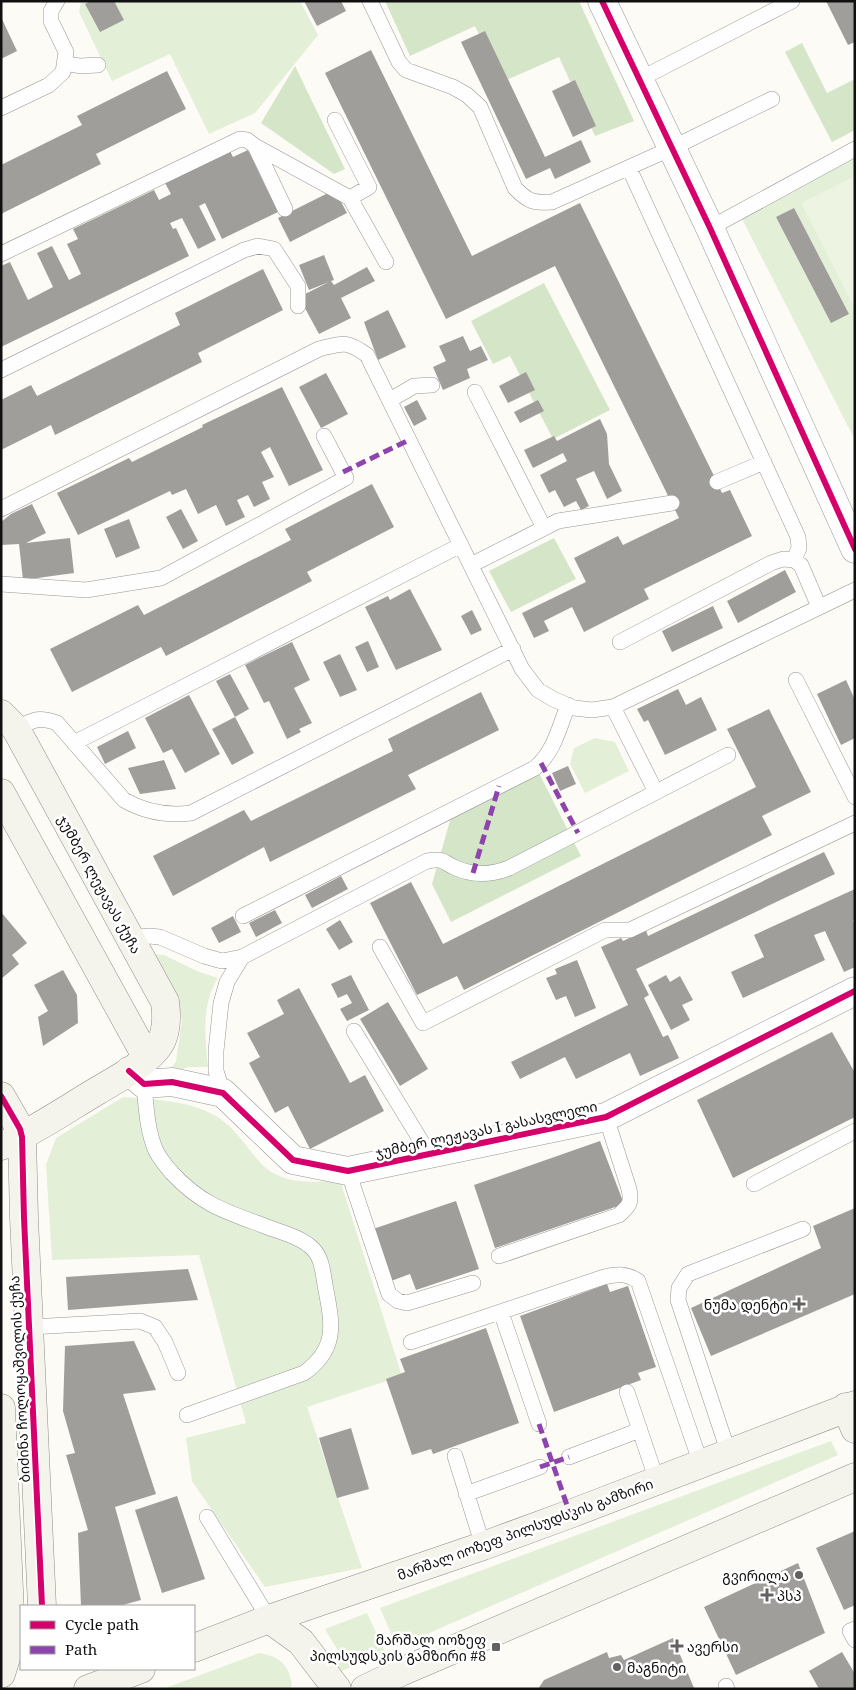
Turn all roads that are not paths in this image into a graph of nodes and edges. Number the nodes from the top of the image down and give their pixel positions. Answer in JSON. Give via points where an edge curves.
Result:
{"nodes":[{"id":1,"x":56,"y":1,"type":"edge"},
{"id":2,"x":370,"y":1,"type":"edge"},
{"id":3,"x":602,"y":1,"type":"edge"},
{"id":4,"x":792,"y":1,"type":"edge"},
{"id":5,"x":64,"y":63,"type":"junction"},
{"id":6,"x":98,"y":65,"type":"dead end"},
{"id":7,"x":640,"y":78,"type":"junction"},
{"id":8,"x":772,"y":99,"type":"dead end"},
{"id":9,"x":1,"y":108,"type":"edge"},
{"id":10,"x":335,"y":120,"type":"dead end"},
{"id":11,"x":255,"y":146,"type":"junction"},
{"id":12,"x":672,"y":148,"type":"junction"},
{"id":13,"x":855,"y":149,"type":"edge"},
{"id":14,"x":629,"y":168,"type":"junction"},
{"id":15,"x":350,"y":198,"type":"junction"},
{"id":16,"x":285,"y":209,"type":"dead end"},
{"id":17,"x":710,"y":228,"type":"junction"},
{"id":18,"x":1,"y":254,"type":"edge"},
{"id":19,"x":386,"y":262,"type":"dead end"},
{"id":20,"x":298,"y":306,"type":"dead end"},
{"id":21,"x":1,"y":370,"type":"edge"},
{"id":22,"x":432,"y":385,"type":"dead end"},
{"id":23,"x":475,"y":392,"type":"dead end"},
{"id":24,"x":390,"y":400,"type":"junction"},
{"id":25,"x":324,"y":436,"type":"dead end"},
{"id":26,"x":764,"y":462,"type":"junction"},
{"id":27,"x":717,"y":482,"type":"dead end"},
{"id":28,"x":672,"y":504,"type":"dead end"},
{"id":29,"x":1,"y":509,"type":"edge"},
{"id":30,"x":544,"y":528,"type":"junction"},
{"id":31,"x":461,"y":545,"type":"junction"},
{"id":32,"x":855,"y":549,"type":"edge"},
{"id":33,"x":794,"y":560,"type":"junction"},
{"id":34,"x":471,"y":565,"type":"junction"},
{"id":35,"x":1,"y":584,"type":"edge"},
{"id":36,"x":855,"y":590,"type":"edge"},
{"id":37,"x":819,"y":607,"type":"junction"},
{"id":38,"x":620,"y":642,"type":"dead end"},
{"id":39,"x":513,"y":649,"type":"junction"},
{"id":40,"x":796,"y":680,"type":"dead end"},
{"id":41,"x":568,"y":705,"type":"junction"},
{"id":42,"x":613,"y":707,"type":"junction"},
{"id":43,"x":9,"y":721,"type":"edge"},
{"id":44,"x":74,"y":743,"type":"junction"},
{"id":45,"x":728,"y":755,"type":"dead end"},
{"id":46,"x":656,"y":792,"type":"junction"},
{"id":47,"x":1,"y":794,"type":"edge"},
{"id":48,"x":855,"y":797,"type":"edge"},
{"id":49,"x":855,"y":823,"type":"edge"},
{"id":50,"x":243,"y":916,"type":"dead end"},
{"id":51,"x":130,"y":938,"type":"junction"},
{"id":52,"x":380,"y":947,"type":"dead end"},
{"id":53,"x":242,"y":957,"type":"junction"},
{"id":54,"x":855,"y":991,"type":"edge"},
{"id":55,"x":354,"y":1031,"type":"dead end"},
{"id":56,"x":140,"y":1071,"type":"junction"},
{"id":57,"x":223,"y":1093,"type":"junction"},
{"id":58,"x":1,"y":1096,"type":"edge"},
{"id":59,"x":606,"y":1117,"type":"junction"},
{"id":60,"x":855,"y":1131,"type":"edge"},
{"id":61,"x":12,"y":1141,"type":"edge"},
{"id":62,"x":429,"y":1154,"type":"junction"},
{"id":63,"x":348,"y":1171,"type":"junction"},
{"id":64,"x":754,"y":1184,"type":"dead end"},
{"id":65,"x":803,"y":1229,"type":"dead end"},
{"id":66,"x":500,"y":1256,"type":"dead end"},
{"id":67,"x":473,"y":1283,"type":"dead end"},
{"id":68,"x":501,"y":1312,"type":"junction"},
{"id":69,"x":30,"y":1327,"type":"junction"},
{"id":70,"x":410,"y":1342,"type":"dead end"},
{"id":71,"x":178,"y":1373,"type":"dead end"},
{"id":72,"x":627,"y":1392,"type":"dead end"},
{"id":73,"x":1,"y":1408,"type":"edge"},
{"id":74,"x":853,"y":1409,"type":"edge"},
{"id":75,"x":187,"y":1415,"type":"dead end"},
{"id":76,"x":539,"y":1424,"type":"dead end"},
{"id":77,"x":640,"y":1430,"type":"junction"},
{"id":78,"x":729,"y":1454,"type":"junction"},
{"id":79,"x":455,"y":1456,"type":"dead end"},
{"id":80,"x":569,"y":1456,"type":"dead end"},
{"id":81,"x":701,"y":1464,"type":"junction"},
{"id":82,"x":540,"y":1467,"type":"dead end"},
{"id":83,"x":855,"y":1477,"type":"edge"},
{"id":84,"x":657,"y":1481,"type":"junction"},
{"id":85,"x":466,"y":1494,"type":"junction"},
{"id":86,"x":207,"y":1517,"type":"dead end"},
{"id":87,"x":483,"y":1546,"type":"junction"},
{"id":88,"x":42,"y":1605,"type":"edge"},
{"id":89,"x":269,"y":1619,"type":"junction"},
{"id":90,"x":855,"y":1629,"type":"edge"},
{"id":91,"x":855,"y":1640,"type":"edge"},
{"id":92,"x":195,"y":1648,"type":"edge"},
{"id":93,"x":83,"y":1670,"type":"edge"},
{"id":94,"x":138,"y":1670,"type":"edge"},
{"id":95,"x":1,"y":1674,"type":"edge"},
{"id":96,"x":97,"y":1685,"type":"edge"},
{"id":97,"x":337,"y":1689,"type":"edge"},
{"id":98,"x":365,"y":1689,"type":"edge"}],
"edges":[{"from":1,"to":5,"type":"lane","via":[[51,21],[66,52]]},
{"from":2,"to":14,"type":"lane","via":[[399,62],[406,70],[453,88],[480,107],[515,188],[525,198],[538,203],[552,202]]},
{"from":3,"to":7,"type":"street"},
{"from":4,"to":7,"type":"lane"},
{"from":5,"to":6,"type":"lane"},
{"from":5,"to":9,"type":"lane","via":[[63,72],[49,85]]},
{"from":7,"to":12,"type":"street"},
{"from":8,"to":12,"type":"lane"},
{"from":10,"to":15,"type":"lane","via":[[369,187]]},
{"from":11,"to":15,"type":"lane"},
{"from":11,"to":16,"type":"lane"},
{"from":11,"to":18,"type":"lane","via":[[240,139]]},
{"from":12,"to":14,"type":"lane"},
{"from":12,"to":17,"type":"street"},
{"from":13,"to":17,"type":"lane"},
{"from":14,"to":26,"type":"lane"},
{"from":15,"to":19,"type":"lane"},
{"from":17,"to":32,"type":"street"},
{"from":20,"to":21,"type":"lane","via":[[298,286],[274,249],[258,246]]},
{"from":22,"to":24,"type":"lane","via":[[414,386]]},
{"from":23,"to":30,"type":"lane"},
{"from":24,"to":29,"type":"lane","via":[[367,355],[359,349],[345,343],[319,349]]},
{"from":24,"to":31,"type":"lane"},
{"from":25,"to":35,"type":"lane","via":[[346,478],[161,578],[86,590]]},
{"from":26,"to":27,"type":"lane"},
{"from":26,"to":33,"type":"lane","via":[[798,537],[799,548]]},
{"from":28,"to":30,"type":"lane","via":[[558,521]]},
{"from":30,"to":34,"type":"lane"},
{"from":31,"to":34,"type":"lane"},
{"from":31,"to":44,"type":"lane"},
{"from":33,"to":37,"type":"lane","via":[[801,565]]},
{"from":33,"to":38,"type":"lane","via":[[771,563]]},
{"from":34,"to":39,"type":"lane"},
{"from":36,"to":37,"type":"lane"},
{"from":37,"to":42,"type":"lane"},
{"from":39,"to":41,"type":"lane","via":[[522,669],[538,690]]},
{"from":39,"to":44,"type":"lane","via":[[191,813],[161,813],[138,808],[124,800]]},
{"from":40,"to":48,"type":"lane"},
{"from":41,"to":42,"type":"lane","via":[[592,710]]},
{"from":41,"to":50,"type":"lane","via":[[551,750],[534,768]]},
{"from":42,"to":46,"type":"lane"},
{"from":43,"to":44,"type":"lane","via":[[45,718],[57,723]]},
{"from":43,"to":51,"type":"street","name":"ჯუმბერ ლეჟავას ქუჩა"},
{"from":45,"to":46,"type":"lane"},
{"from":46,"to":53,"type":"lane","via":[[500,872],[467,872],[437,859],[427,861]]},
{"from":47,"to":56,"type":"street"},
{"from":49,"to":52,"type":"lane","via":[[630,930],[605,930],[423,1023]]},
{"from":51,"to":53,"type":"lane","via":[[160,937],[222,961]]},
{"from":51,"to":56,"type":"street","name":"ჯუმბერ ლეჟავას ქუჩა","via":[[165,1002],[167,1017],[157,1048]]},
{"from":53,"to":57,"type":"lane","via":[[227,982],[220,1011],[216,1071]]},
{"from":54,"to":59,"type":"street","name":"ჯუმბერ ლეჟავას I გასასვლელი"},
{"from":55,"to":62,"type":"lane"},
{"from":56,"to":57,"type":"street"},
{"from":56,"to":61,"type":"street","name":"ჯუმბერ ლეჟავას ქუჩა"},
{"from":56,"to":75,"type":"lane","via":[[156,1151],[165,1166],[181,1183],[216,1208],[300,1240],[314,1250],[322,1265],[331,1316],[326,1350],[318,1363],[304,1373]]},
{"from":57,"to":63,"type":"street","name":"ჯუმბერ ლეჟავას I გასასვლელი","via":[[293,1160]]},
{"from":58,"to":61,"type":"street","name":"ბიძინა ჩოლოყაშვილის ქუჩა","via":[[20,1129]]},
{"from":59,"to":62,"type":"street","name":"ჯუმბერ ლეჟავას I გასასვლელი"},
{"from":59,"to":66,"type":"lane","via":[[629,1189],[629,1206],[619,1215]]},
{"from":60,"to":64,"type":"lane"},
{"from":61,"to":69,"type":"street","name":"ბიძინა ჩოლოყაშვილის ქუჩა","via":[[24,1218]]},
{"from":62,"to":63,"type":"street","name":"ჯუმბერ ლეჟავას I გასასვლელი"},
{"from":63,"to":67,"type":"lane","via":[[389,1294],[407,1303]]},
{"from":65,"to":78,"type":"lane","via":[[688,1274],[679,1288],[678,1300]]},
{"from":68,"to":70,"type":"lane"},
{"from":68,"to":76,"type":"lane"},
{"from":68,"to":81,"type":"lane","via":[[604,1277],[629,1275],[638,1281]]},
{"from":69,"to":71,"type":"lane","via":[[140,1321],[155,1327],[166,1342]]},
{"from":69,"to":88,"type":"street","name":"ბიძინა ჩოლოყაშვილის ქუჩა"},
{"from":72,"to":77,"type":"lane"},
{"from":73,"to":95,"type":"street","name":"ბიძინა ჩოლოყაშვილის ქუჩა","via":[[10,1613],[9,1648]]},
{"from":74,"to":78,"type":"street","name":"მარშალ იოზეფ პილსუდსკის გამზირი"},
{"from":77,"to":80,"type":"lane"},
{"from":77,"to":84,"type":"lane"},
{"from":78,"to":81,"type":"street","name":"მარშალ იოზეფ პილსუდსკის გამზირი"},
{"from":79,"to":85,"type":"lane"},
{"from":81,"to":84,"type":"street","name":"მარშალ იოზეფ პილსუდსკის გამზირი"},
{"from":82,"to":85,"type":"lane"},
{"from":83,"to":98,"type":"street"},
{"from":84,"to":87,"type":"street","name":"მარშალ იოზეფ პილსუდსკის გამზირი"},
{"from":85,"to":87,"type":"lane"},
{"from":86,"to":89,"type":"lane"},
{"from":87,"to":89,"type":"street","name":"მარშალ იოზეფ პილსუდსკის გამზირი"},
{"from":89,"to":92,"type":"street","name":"მარშალ იოზეფ პილსუდსკის გამზირი"},
{"from":89,"to":97,"type":"street","via":[[301,1642]]},
{"from":90,"to":91,"type":"lane","via":[[850,1631]]},
{"from":93,"to":96,"type":"street"},
{"from":94,"to":96,"type":"street"}]}
